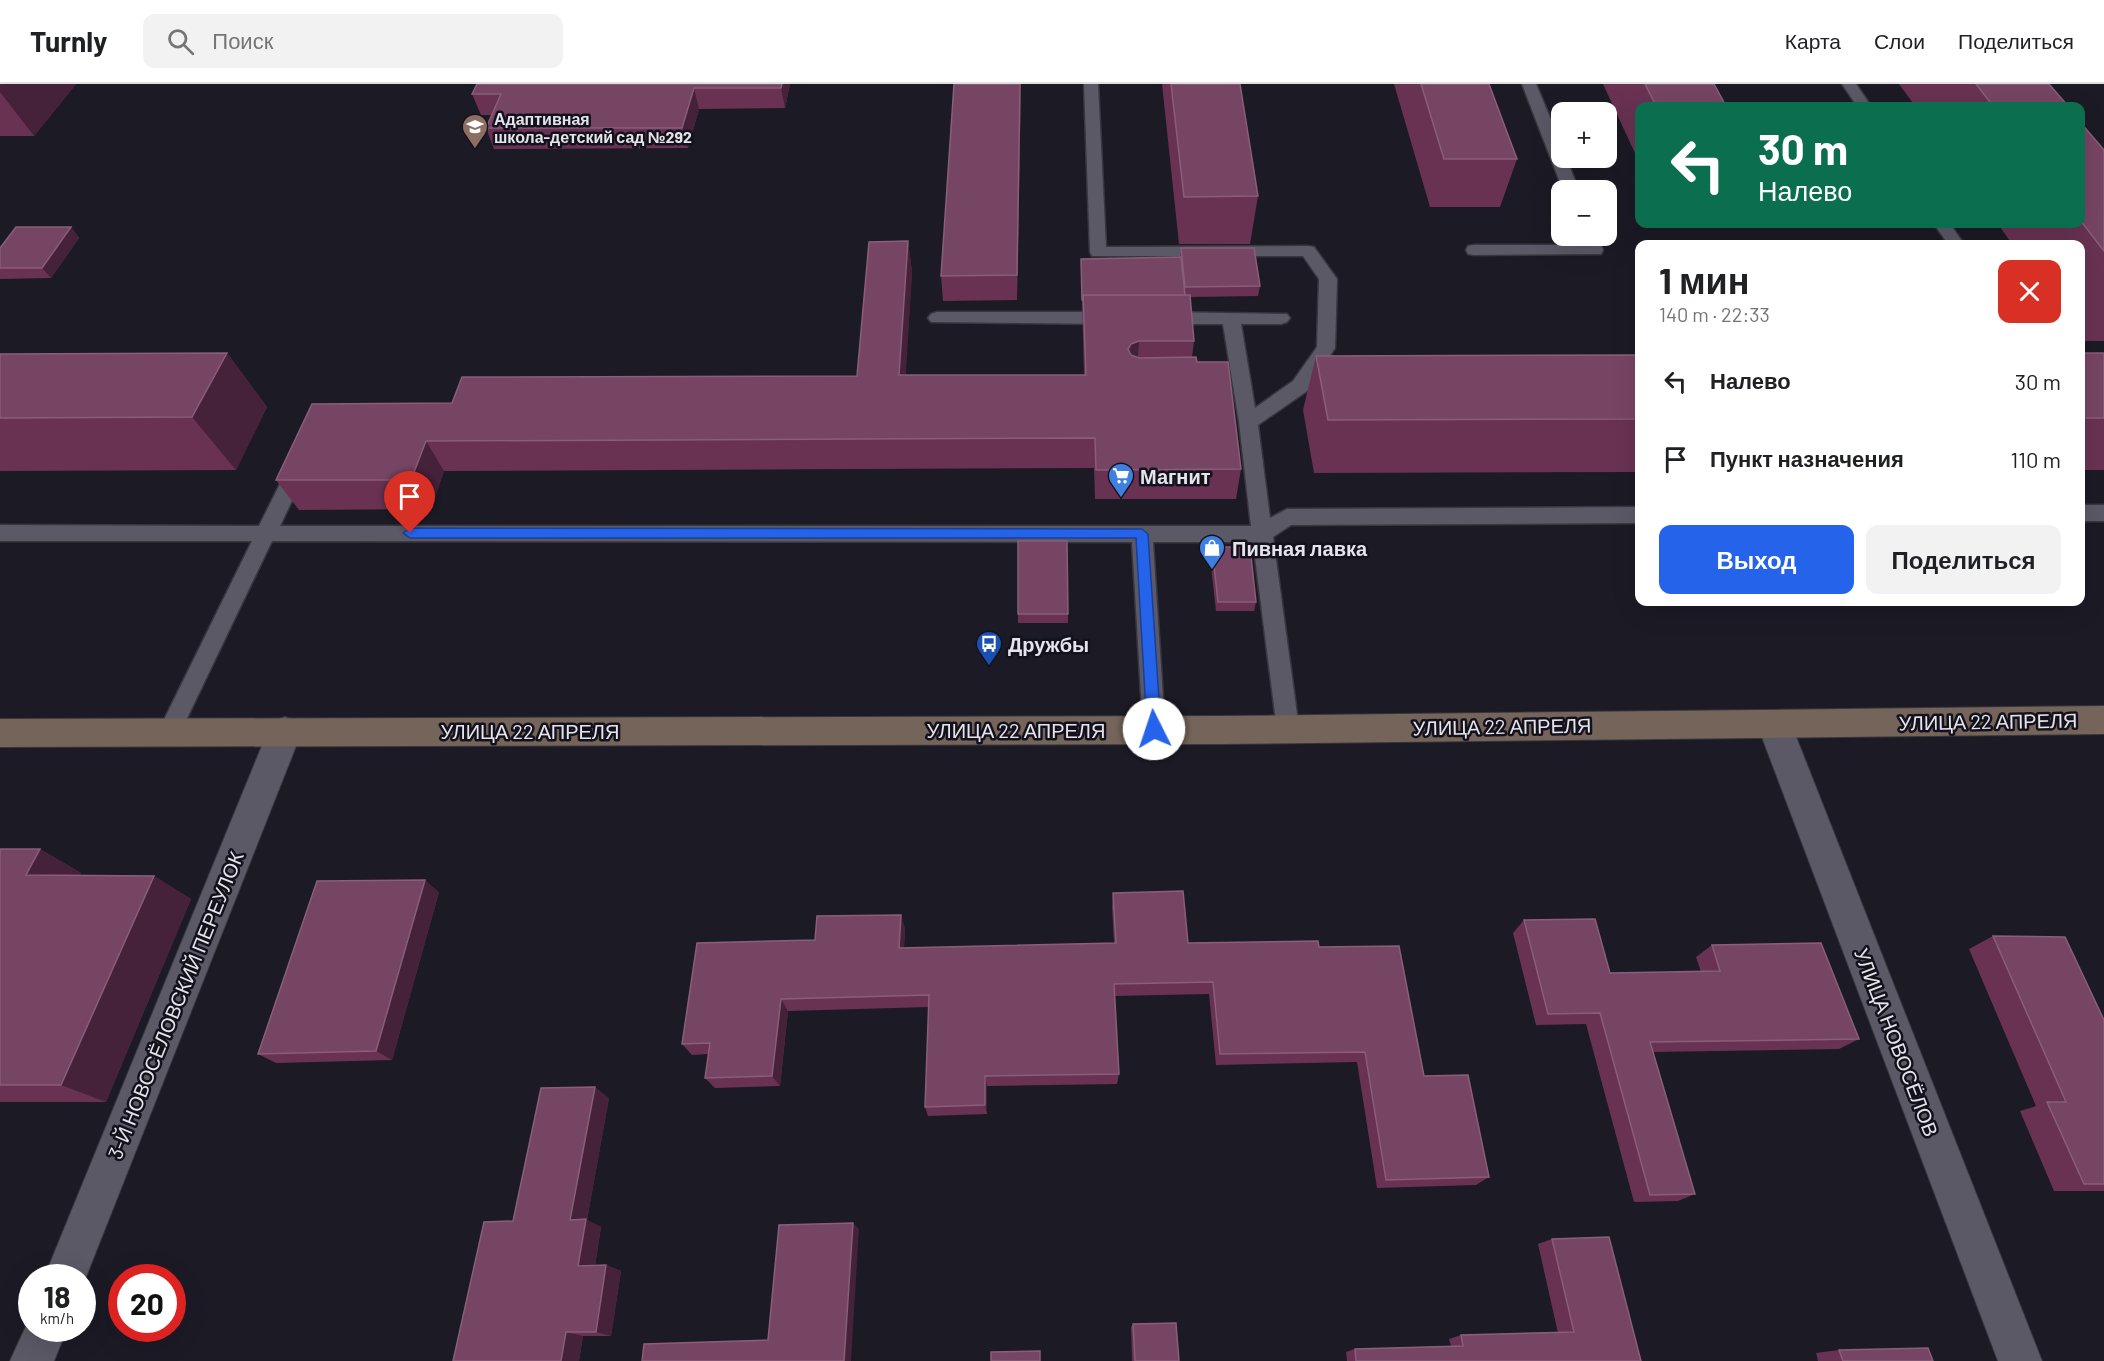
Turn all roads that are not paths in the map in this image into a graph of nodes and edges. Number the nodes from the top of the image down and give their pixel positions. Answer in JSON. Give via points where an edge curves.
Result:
{"nodes":[{"id":1,"x":1091,"y":84,"type":"edge"},
{"id":2,"x":1529,"y":84,"type":"edge"},
{"id":3,"x":1849,"y":84,"type":"edge"},
{"id":4,"x":1861,"y":102,"type":"edge"},
{"id":5,"x":1568,"y":180,"type":"edge"},
{"id":6,"x":1593,"y":246,"type":"edge"},
{"id":7,"x":1474,"y":250,"type":"dead end"},
{"id":8,"x":937,"y":318,"type":"dead end"},
{"id":9,"x":1125,"y":318,"type":"edge"},
{"id":10,"x":1149,"y":318,"type":"edge"},
{"id":11,"x":1232,"y":318,"type":"junction"},
{"id":12,"x":1281,"y":318,"type":"dead end"},
{"id":13,"x":1241,"y":379,"type":"junction"},
{"id":14,"x":1218,"y":380,"type":"edge"},
{"id":15,"x":1248,"y":422,"type":"junction"},
{"id":16,"x":305,"y":452,"type":"edge"},
{"id":17,"x":2085,"y":513,"type":"edge"},
{"id":18,"x":2104,"y":513,"type":"edge"},
{"id":19,"x":1635,"y":515,"type":"edge"},
{"id":20,"x":268,"y":533,"type":"junction"},
{"id":21,"x":0,"y":534,"type":"edge"},
{"id":22,"x":1142,"y":534,"type":"junction"},
{"id":23,"x":1262,"y":534,"type":"junction"},
{"id":24,"x":2104,"y":720,"type":"edge"},
{"id":25,"x":1774,"y":724,"type":"junction"},
{"id":26,"x":1154,"y":729,"type":"junction"},
{"id":27,"x":1288,"y":729,"type":"junction"},
{"id":28,"x":285,"y":731,"type":"junction"},
{"id":29,"x":169,"y":732,"type":"junction"},
{"id":30,"x":0,"y":733,"type":"edge"},
{"id":31,"x":71,"y":1264,"type":"edge"},
{"id":32,"x":40,"y":1342,"type":"edge"},
{"id":33,"x":32,"y":1361,"type":"edge"},
{"id":34,"x":2020,"y":1361,"type":"edge"}],
"edges":[{"from":1,"to":15,"type":"lane","via":[[1098,252],[1308,251],[1328,279],[1326,348],[1300,386]]},
{"from":2,"to":5,"type":"lane"},
{"from":3,"to":4,"type":"lane"},
{"from":6,"to":7,"type":"lane","via":[[1595,250]]},
{"from":8,"to":9,"type":"lane"},
{"from":10,"to":11,"type":"lane"},
{"from":11,"to":12,"type":"lane"},
{"from":11,"to":13,"type":"lane"},
{"from":13,"to":14,"type":"lane"},
{"from":13,"to":15,"type":"lane"},
{"from":15,"to":23,"type":"lane"},
{"from":16,"to":20,"type":"lane"},
{"from":17,"to":18,"type":"lane"},
{"from":19,"to":23,"type":"lane","via":[[1287,517]]},
{"from":20,"to":21,"type":"lane"},
{"from":20,"to":22,"type":"lane"},
{"from":20,"to":29,"type":"lane"},
{"from":22,"to":23,"type":"lane"},
{"from":22,"to":26,"type":"lane"},
{"from":23,"to":27,"type":"lane"},
{"from":24,"to":25,"type":"main road","name":"УЛИЦА 22 АПРЕЛЯ"},
{"from":25,"to":27,"type":"main road","name":"УЛИЦА 22 АПРЕЛЯ"},
{"from":25,"to":34,"type":"street","name":"УЛИЦА НОВОСЁЛОВ"},
{"from":26,"to":27,"type":"main road","name":"УЛИЦА 22 АПРЕЛЯ"},
{"from":26,"to":28,"type":"main road","name":"УЛИЦА 22 АПРЕЛЯ"},
{"from":28,"to":29,"type":"main road","name":"УЛИЦА 22 АПРЕЛЯ"},
{"from":28,"to":31,"type":"street","name":"3-Й НОВОСЁЛОВСКИЙ ПЕРЕУЛОК"},
{"from":29,"to":30,"type":"main road","name":"УЛИЦА 22 АПРЕЛЯ"},
{"from":32,"to":33,"type":"street"}]}
